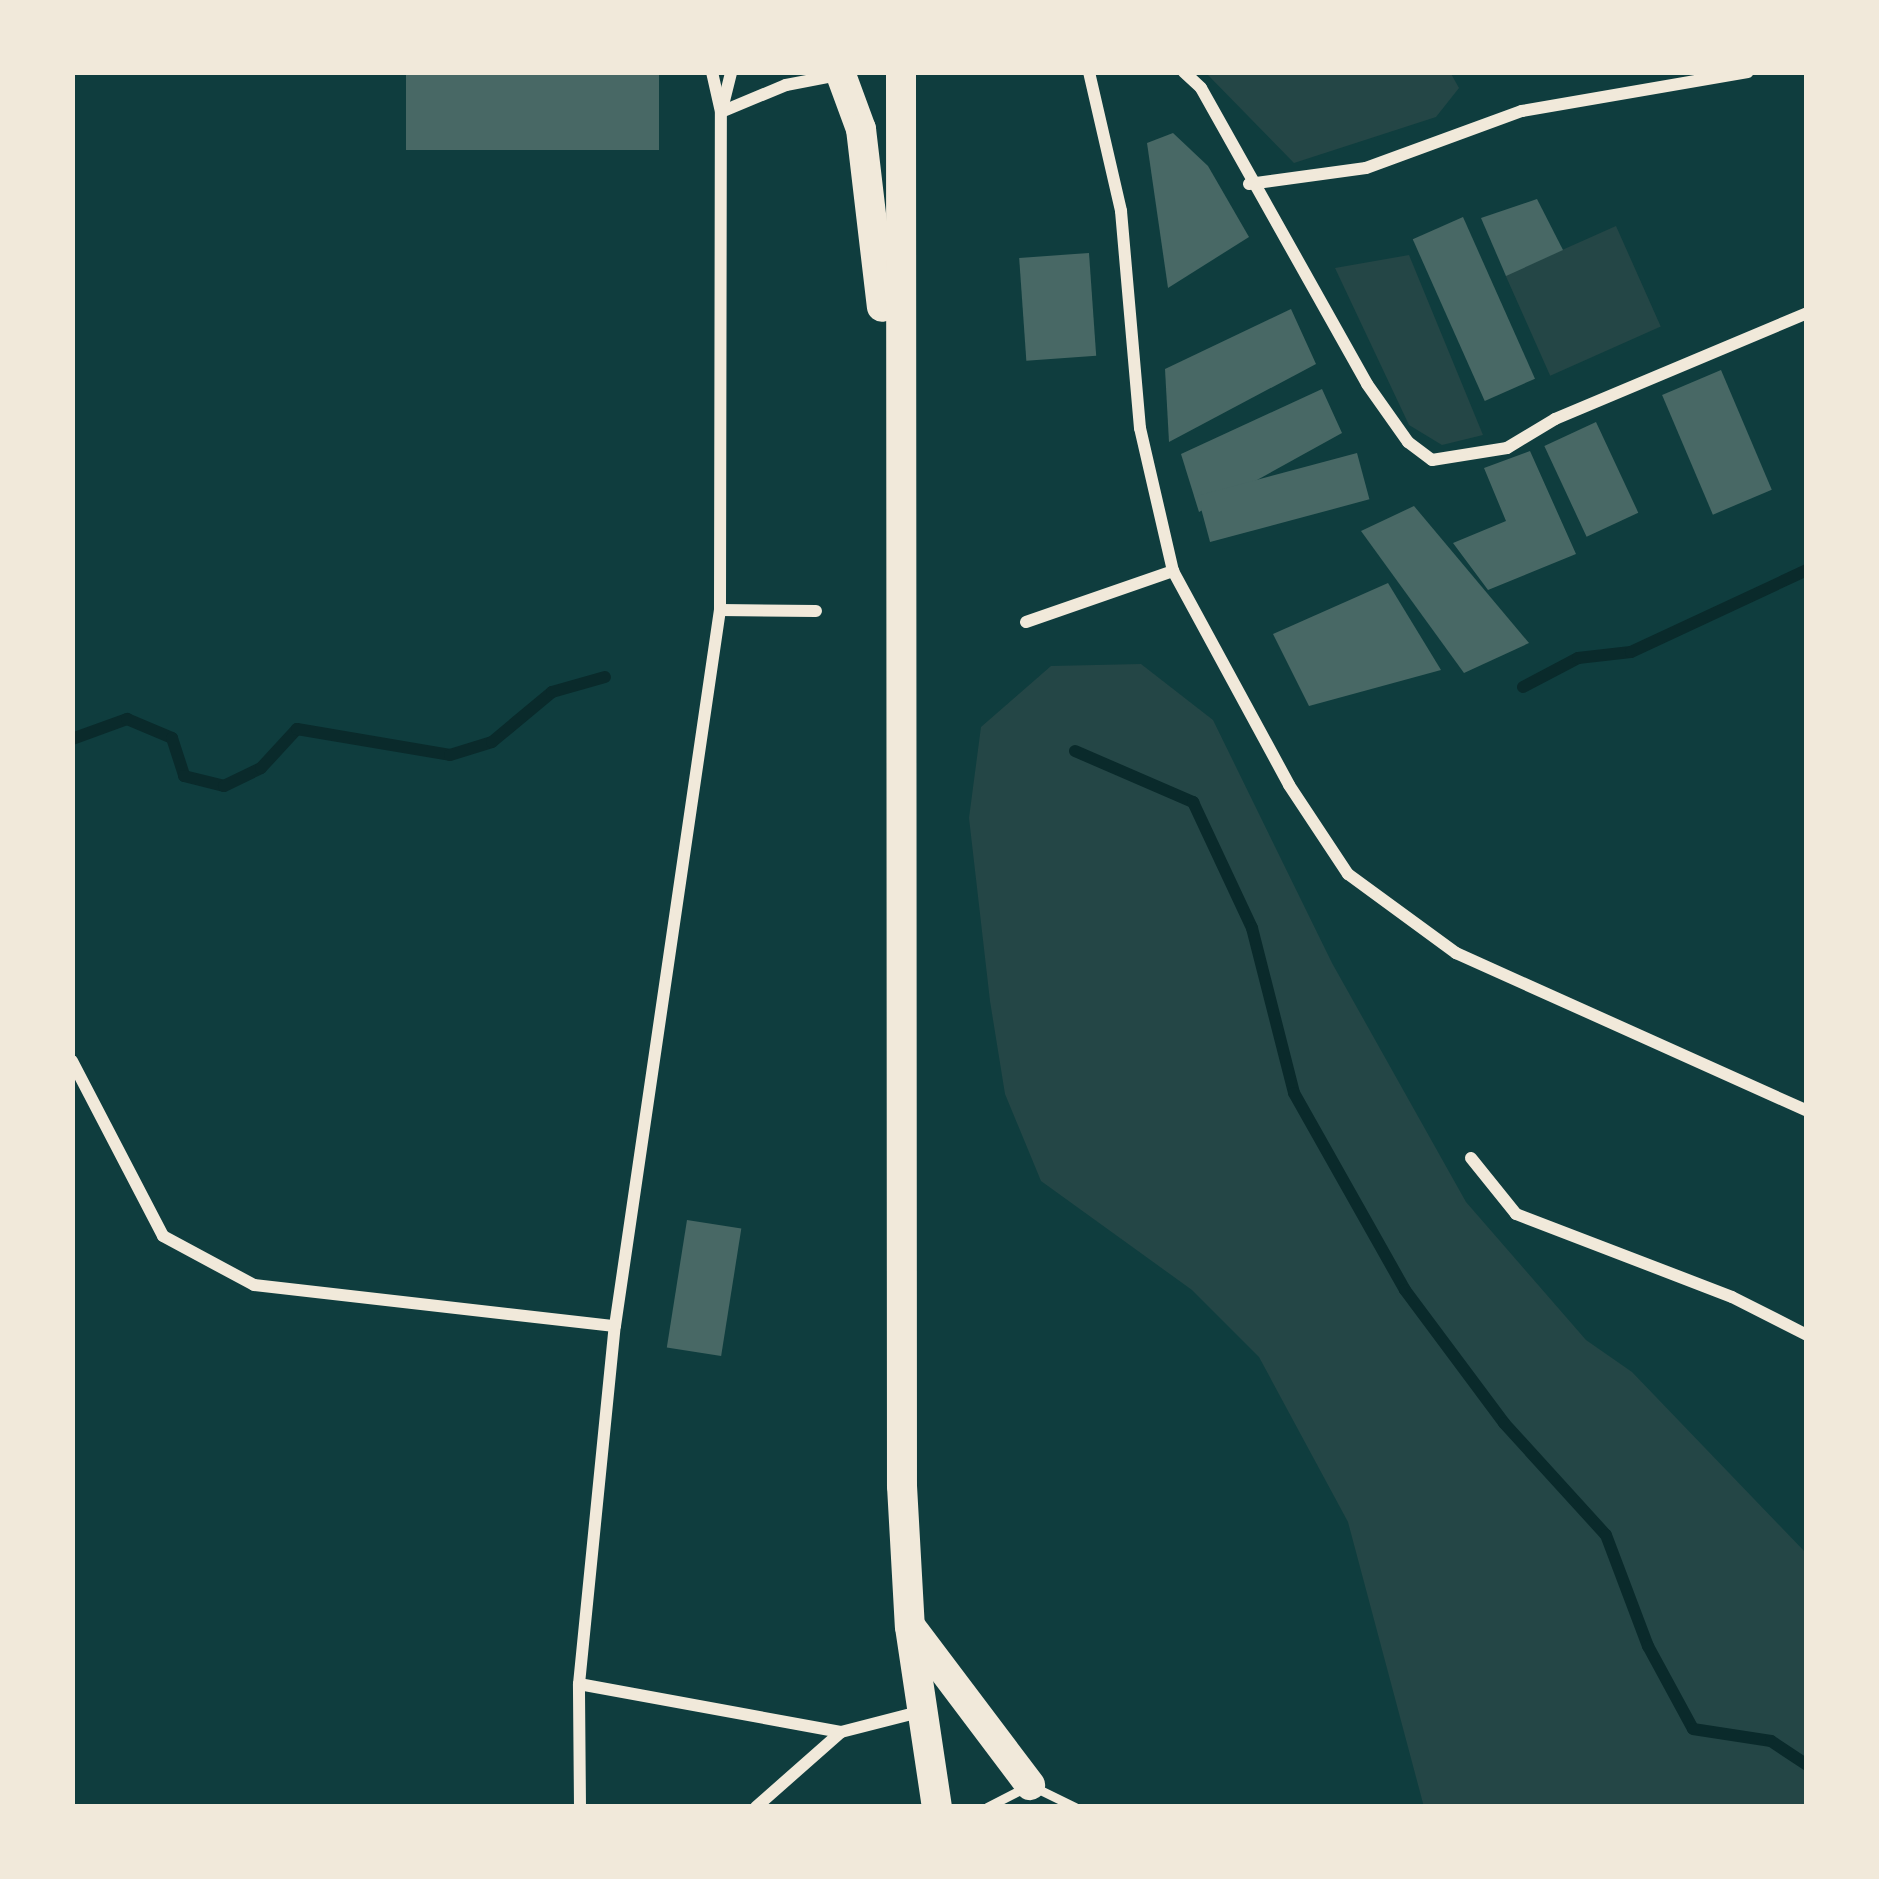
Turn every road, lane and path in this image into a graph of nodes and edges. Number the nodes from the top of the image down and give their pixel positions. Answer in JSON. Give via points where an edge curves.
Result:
{"nodes":[{"id":1,"x":712,"y":72,"type":"edge"},
{"id":2,"x":731,"y":72,"type":"edge"},
{"id":3,"x":901,"y":72,"type":"edge"},
{"id":4,"x":1089,"y":72,"type":"edge"},
{"id":5,"x":1184,"y":72,"type":"edge"},
{"id":6,"x":1748,"y":72,"type":"edge"},
{"id":7,"x":841,"y":73,"type":"edge"},
{"id":8,"x":721,"y":112,"type":"junction"},
{"id":9,"x":1250,"y":184,"type":"junction"},
{"id":10,"x":1807,"y":313,"type":"edge"},
{"id":11,"x":896,"y":433,"type":"junction"},
{"id":12,"x":1173,"y":572,"type":"junction"},
{"id":13,"x":720,"y":610,"type":"junction"},
{"id":14,"x":816,"y":611,"type":"dead end"},
{"id":15,"x":1026,"y":622,"type":"dead end"},
{"id":16,"x":72,"y":1060,"type":"edge"},
{"id":17,"x":1807,"y":1111,"type":"edge"},
{"id":18,"x":1472,"y":1158,"type":"dead end"},
{"id":19,"x":615,"y":1326,"type":"junction"},
{"id":20,"x":1807,"y":1336,"type":"edge"},
{"id":21,"x":910,"y":1627,"type":"junction"},
{"id":22,"x":579,"y":1684,"type":"junction"},
{"id":23,"x":920,"y":1711,"type":"junction"},
{"id":24,"x":841,"y":1732,"type":"junction"},
{"id":25,"x":1030,"y":1785,"type":"junction"},
{"id":26,"x":580,"y":1807,"type":"edge"},
{"id":27,"x":756,"y":1807,"type":"edge"},
{"id":28,"x":937,"y":1807,"type":"edge"},
{"id":29,"x":987,"y":1807,"type":"edge"},
{"id":30,"x":1075,"y":1807,"type":"edge"}],
"edges":[{"from":1,"to":8,"type":"street"},
{"from":2,"to":8,"type":"street"},
{"from":3,"to":11,"type":"main road"},
{"from":4,"to":12,"type":"street","via":[[1121,212],[1140,428]]},
{"from":5,"to":9,"type":"street","via":[[1201,88]]},
{"from":6,"to":9,"type":"street","via":[[1522,111],[1366,168]]},
{"from":7,"to":8,"type":"street"},
{"from":7,"to":11,"type":"main road","via":[[861,129]]},
{"from":8,"to":13,"type":"street"},
{"from":9,"to":10,"type":"street","via":[[1376,398],[1432,460],[1507,448],[1555,418]]},
{"from":11,"to":21,"type":"main road","via":[[902,1486]]},
{"from":12,"to":15,"type":"street"},
{"from":12,"to":17,"type":"street","via":[[1289,785],[1348,874],[1381,904],[1456,953]]},
{"from":13,"to":14,"type":"street"},
{"from":13,"to":19,"type":"street"},
{"from":16,"to":19,"type":"street","via":[[164,1236],[254,1285]]},
{"from":18,"to":20,"type":"street","via":[[1516,1214],[1732,1297]]},
{"from":19,"to":22,"type":"street"},
{"from":21,"to":23,"type":"main road"},
{"from":21,"to":25,"type":"main road"},
{"from":22,"to":24,"type":"street"},
{"from":22,"to":26,"type":"street"},
{"from":23,"to":24,"type":"street"},
{"from":23,"to":28,"type":"main road"},
{"from":24,"to":27,"type":"street"},
{"from":25,"to":29,"type":"lane"},
{"from":25,"to":30,"type":"lane"}]}
